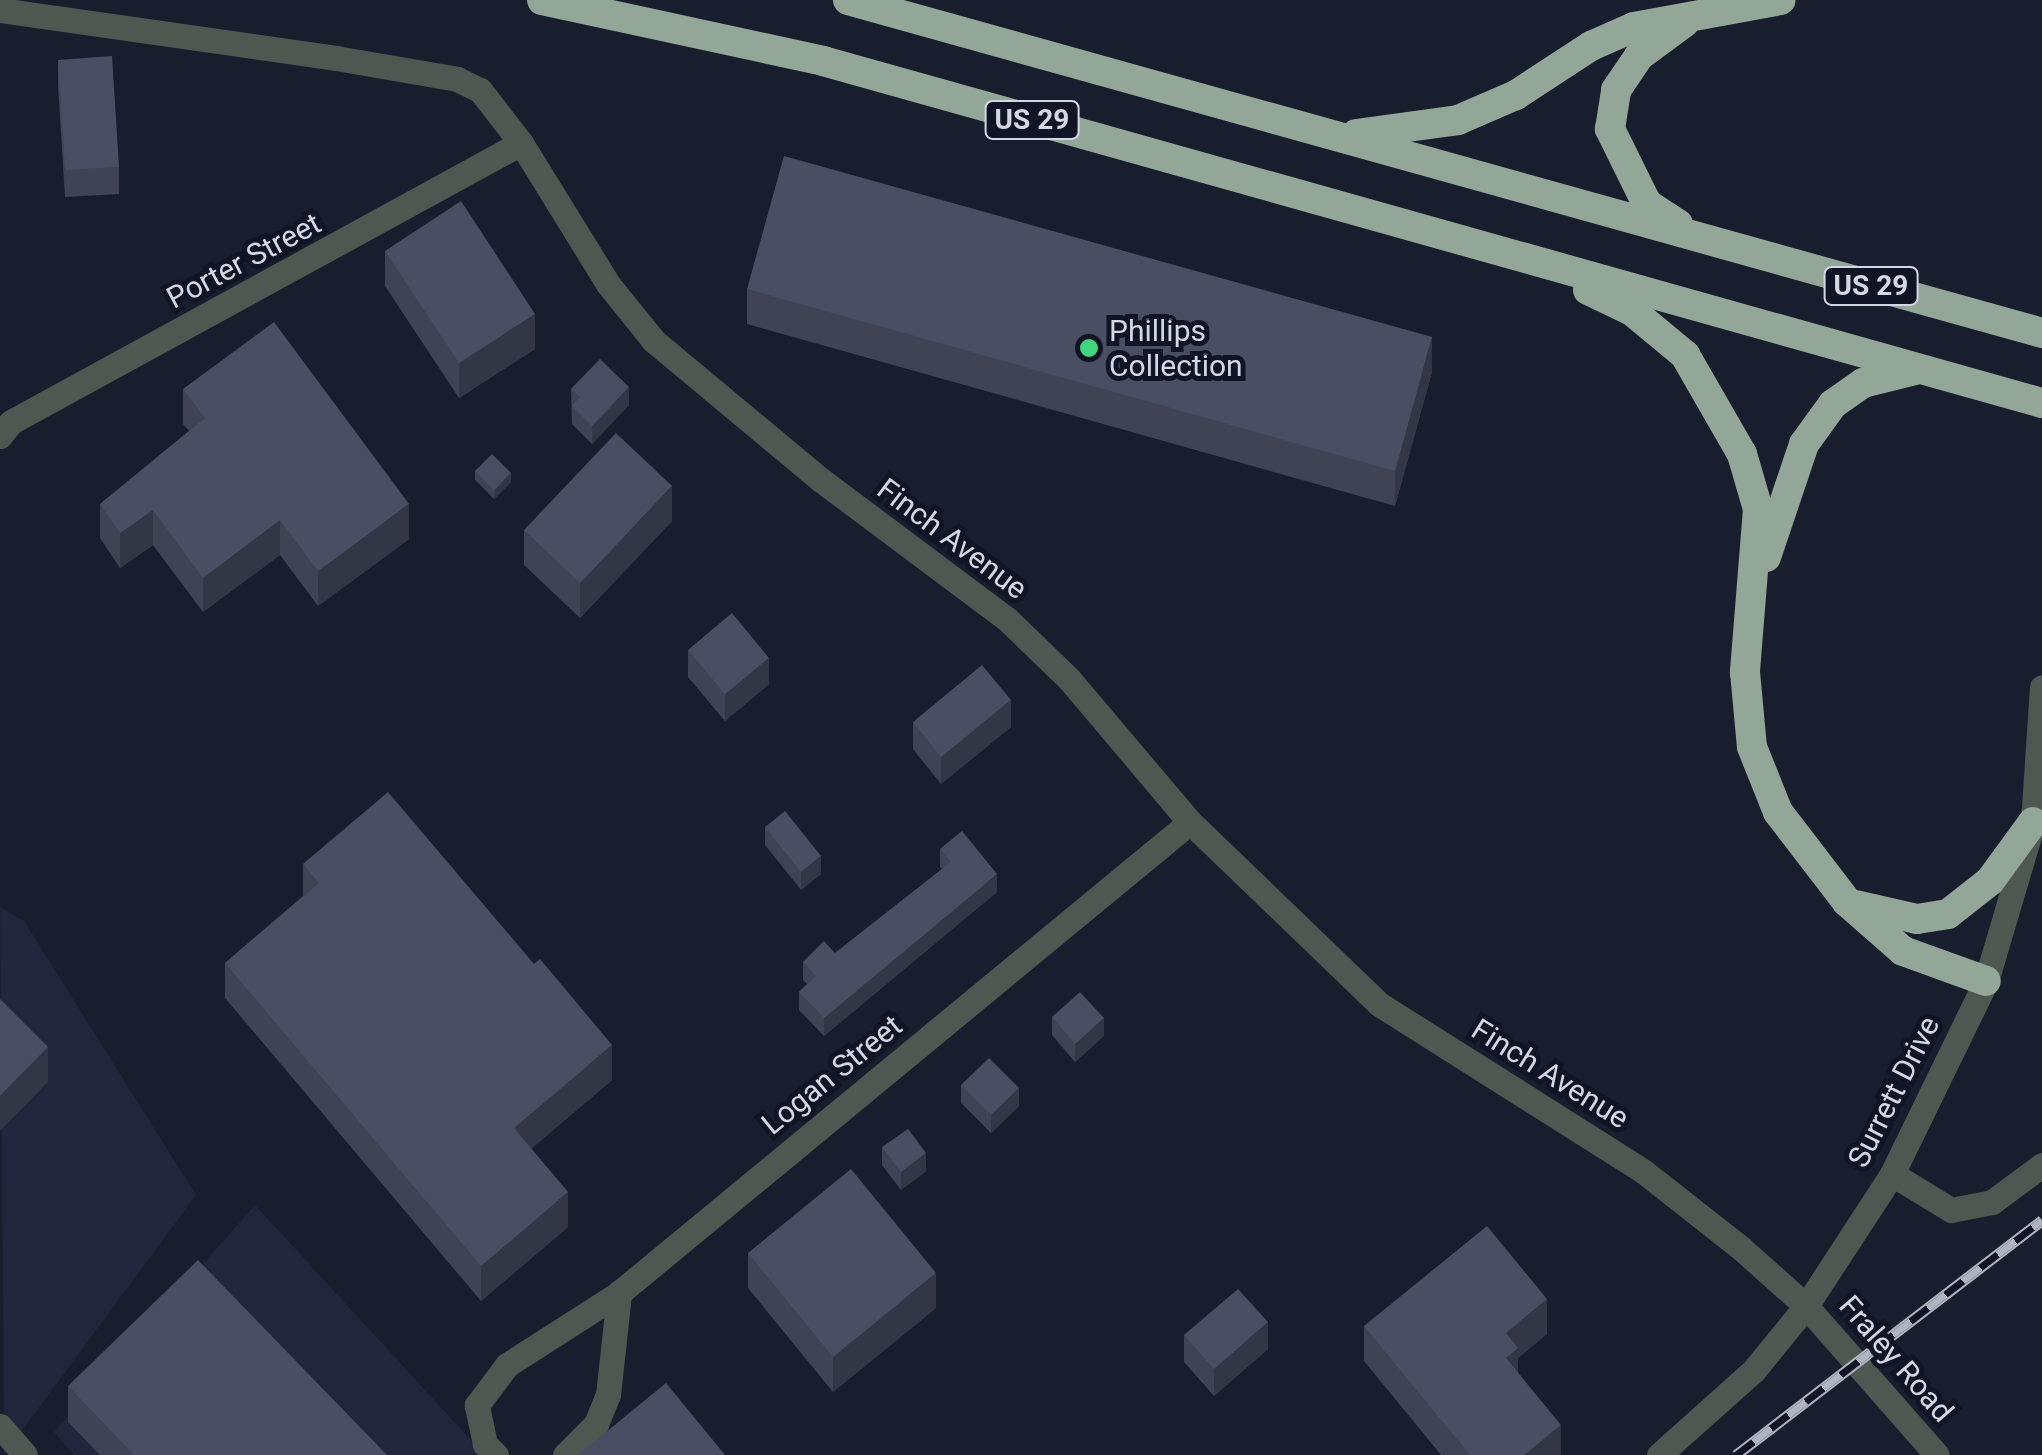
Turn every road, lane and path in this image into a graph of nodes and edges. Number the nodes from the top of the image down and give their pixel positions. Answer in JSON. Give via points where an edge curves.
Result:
{"nodes":[{"id":1,"x":542,"y":0,"type":"edge"},
{"id":2,"x":848,"y":0,"type":"edge"},
{"id":3,"x":1780,"y":0,"type":"edge"},
{"id":4,"x":0,"y":10,"type":"edge"},
{"id":5,"x":1696,"y":15,"type":"junction"},
{"id":6,"x":1337,"y":135,"type":"junction"},
{"id":7,"x":522,"y":143,"type":"junction"},
{"id":8,"x":1700,"y":238,"type":"junction"},
{"id":9,"x":1518,"y":256,"type":"junction"},
{"id":10,"x":2042,"y":333,"type":"edge"},
{"id":11,"x":1920,"y":368,"type":"junction"},
{"id":12,"x":2042,"y":403,"type":"edge"},
{"id":13,"x":0,"y":436,"type":"edge"},
{"id":14,"x":1752,"y":598,"type":"junction"},
{"id":15,"x":2042,"y":687,"type":"edge"},
{"id":16,"x":1190,"y":822,"type":"junction"},
{"id":17,"x":2034,"y":822,"type":"junction"},
{"id":18,"x":1846,"y":902,"type":"junction"},
{"id":19,"x":1986,"y":981,"type":"junction"},
{"id":20,"x":2042,"y":1165,"type":"edge"},
{"id":21,"x":1892,"y":1174,"type":"junction"},
{"id":22,"x":619,"y":1293,"type":"junction"},
{"id":23,"x":1806,"y":1306,"type":"junction"},
{"id":24,"x":0,"y":1426,"type":"edge"},
{"id":25,"x":25,"y":1455,"type":"edge"},
{"id":26,"x":496,"y":1455,"type":"edge"},
{"id":27,"x":565,"y":1455,"type":"edge"},
{"id":28,"x":1660,"y":1455,"type":"edge"},
{"id":29,"x":1937,"y":1455,"type":"edge"}],
"edges":[{"from":1,"to":9,"type":"highway","number":"US 29","via":[[823,61]]},
{"from":2,"to":6,"type":"highway","number":"US 29"},
{"from":3,"to":5,"type":"highway"},
{"from":4,"to":7,"type":"street","name":"Finch Avenue","via":[[457,79],[480,90]]},
{"from":5,"to":6,"type":"highway","via":[[1620,34],[1516,95],[1458,120]]},
{"from":5,"to":8,"type":"highway","via":[[1639,56],[1616,90],[1610,129],[1647,204]]},
{"from":6,"to":8,"type":"highway","number":"US 29"},
{"from":7,"to":13,"type":"street","name":"Porter Street","via":[[12,422]]},
{"from":7,"to":16,"type":"street","name":"Finch Avenue","via":[[608,284],[654,342],[812,474],[1007,619],[1094,708]]},
{"from":8,"to":10,"type":"highway","number":"US 29"},
{"from":9,"to":11,"type":"highway","number":"US 29"},
{"from":9,"to":14,"type":"highway","via":[[1632,311],[1685,354],[1742,454],[1758,509]]},
{"from":11,"to":12,"type":"highway","number":"US 29"},
{"from":11,"to":14,"type":"highway","via":[[1863,383],[1833,404],[1804,444]]},
{"from":14,"to":18,"type":"highway","via":[[1745,672],[1752,747],[1778,812]]},
{"from":15,"to":17,"type":"street","name":"Surrett Drive"},
{"from":16,"to":22,"type":"street","name":"Logan Street"},
{"from":16,"to":23,"type":"street","name":"Finch Avenue","via":[[1379,1004],[1643,1171]]},
{"from":17,"to":18,"type":"highway","via":[[1990,881],[1948,914],[1917,919]]},
{"from":17,"to":19,"type":"street","name":"Surrett Drive"},
{"from":18,"to":19,"type":"highway","via":[[1903,952]]},
{"from":19,"to":21,"type":"street","name":"Surrett Drive"},
{"from":20,"to":21,"type":"street","via":[[1992,1202],[1951,1210]]},
{"from":21,"to":23,"type":"street","name":"Surrett Drive"},
{"from":22,"to":26,"type":"street","name":"Logan Street","via":[[507,1366],[477,1405],[485,1444]]},
{"from":22,"to":27,"type":"street","via":[[608,1395],[596,1424]]},
{"from":23,"to":28,"type":"street","name":"Surrett Drive","via":[[1754,1370]]},
{"from":23,"to":29,"type":"street","name":"Fraley Road"},
{"from":24,"to":25,"type":"street"}]}
